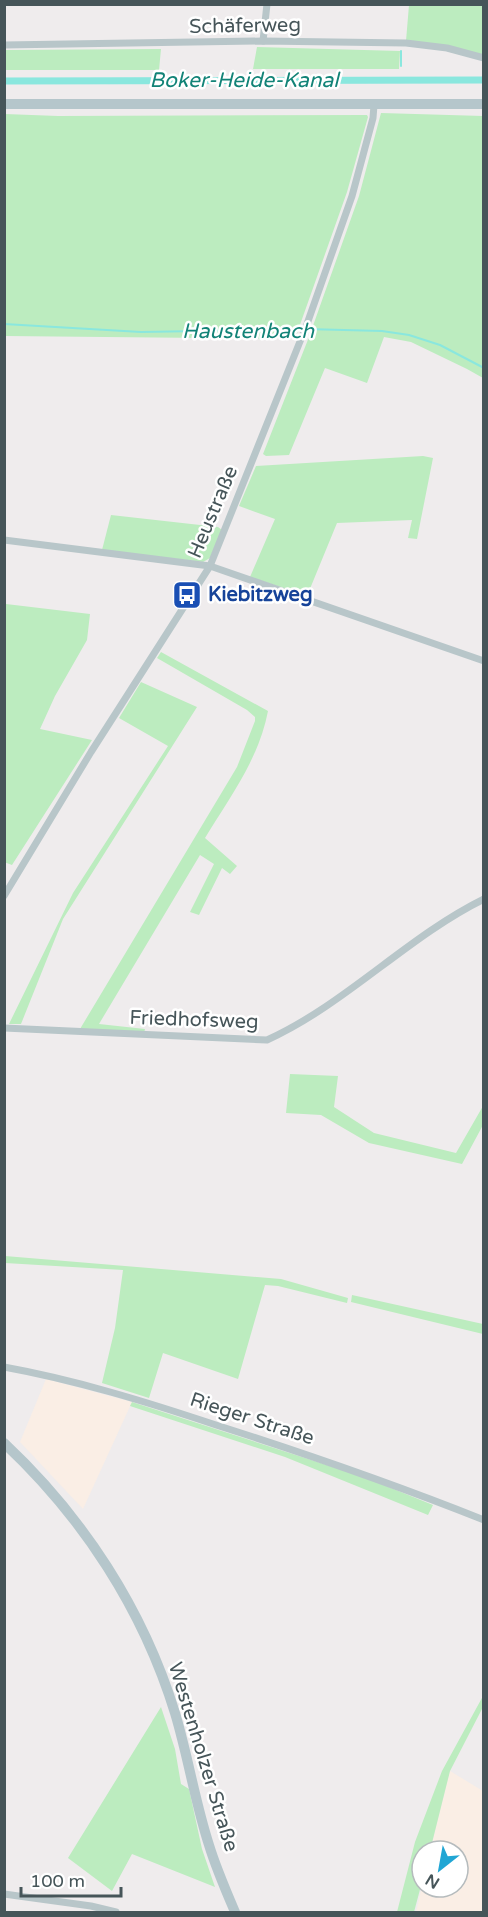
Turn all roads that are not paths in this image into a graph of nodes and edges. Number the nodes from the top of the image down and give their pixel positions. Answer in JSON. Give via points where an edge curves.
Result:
{"nodes":[{"id":1,"x":267,"y":4,"type":"edge"},
{"id":2,"x":263,"y":41,"type":"junction"},
{"id":3,"x":4,"y":45,"type":"edge"},
{"id":4,"x":483,"y":58,"type":"edge"},
{"id":5,"x":4,"y":104,"type":"edge"},
{"id":6,"x":483,"y":104,"type":"edge"},
{"id":7,"x":374,"y":105,"type":"junction"},
{"id":8,"x":4,"y":540,"type":"edge"},
{"id":9,"x":210,"y":566,"type":"junction"},
{"id":10,"x":483,"y":661,"type":"edge"},
{"id":11,"x":4,"y":896,"type":"edge"},
{"id":12,"x":483,"y":899,"type":"edge"},
{"id":13,"x":4,"y":1028,"type":"edge"},
{"id":14,"x":4,"y":1367,"type":"edge"},
{"id":15,"x":4,"y":1443,"type":"edge"},
{"id":16,"x":483,"y":1520,"type":"edge"},
{"id":17,"x":4,"y":1894,"type":"edge"},
{"id":18,"x":229,"y":1895,"type":"junction"},
{"id":19,"x":116,"y":1912,"type":"edge"},
{"id":20,"x":230,"y":1912,"type":"edge"},
{"id":21,"x":236,"y":1912,"type":"edge"}],
"edges":[{"from":1,"to":2,"type":"street"},
{"from":2,"to":3,"type":"street","name":"Schäferweg"},
{"from":2,"to":4,"type":"street","name":"Schäferweg","via":[[406,42]]},
{"from":5,"to":7,"type":"main road"},
{"from":6,"to":7,"type":"main road"},
{"from":7,"to":9,"type":"street","name":"Heustraße","via":[[352,195],[307,324]]},
{"from":8,"to":9,"type":"street"},
{"from":9,"to":10,"type":"street"},
{"from":9,"to":11,"type":"street","name":"Heustraße"},
{"from":12,"to":13,"type":"street","name":"Friedhofsweg","via":[[453,914],[345,993],[267,1040]]},
{"from":14,"to":16,"type":"street","name":"Rieger Straße","via":[[48,1375],[184,1414],[365,1474]]},
{"from":15,"to":18,"type":"main road","name":"Westenholzer Straße","via":[[69,1511],[109,1567],[153,1653],[175,1712],[209,1845]]},
{"from":17,"to":19,"type":"street"},
{"from":18,"to":20,"type":"street"},
{"from":18,"to":21,"type":"main road","name":"Westenholzer Straße"}]}
